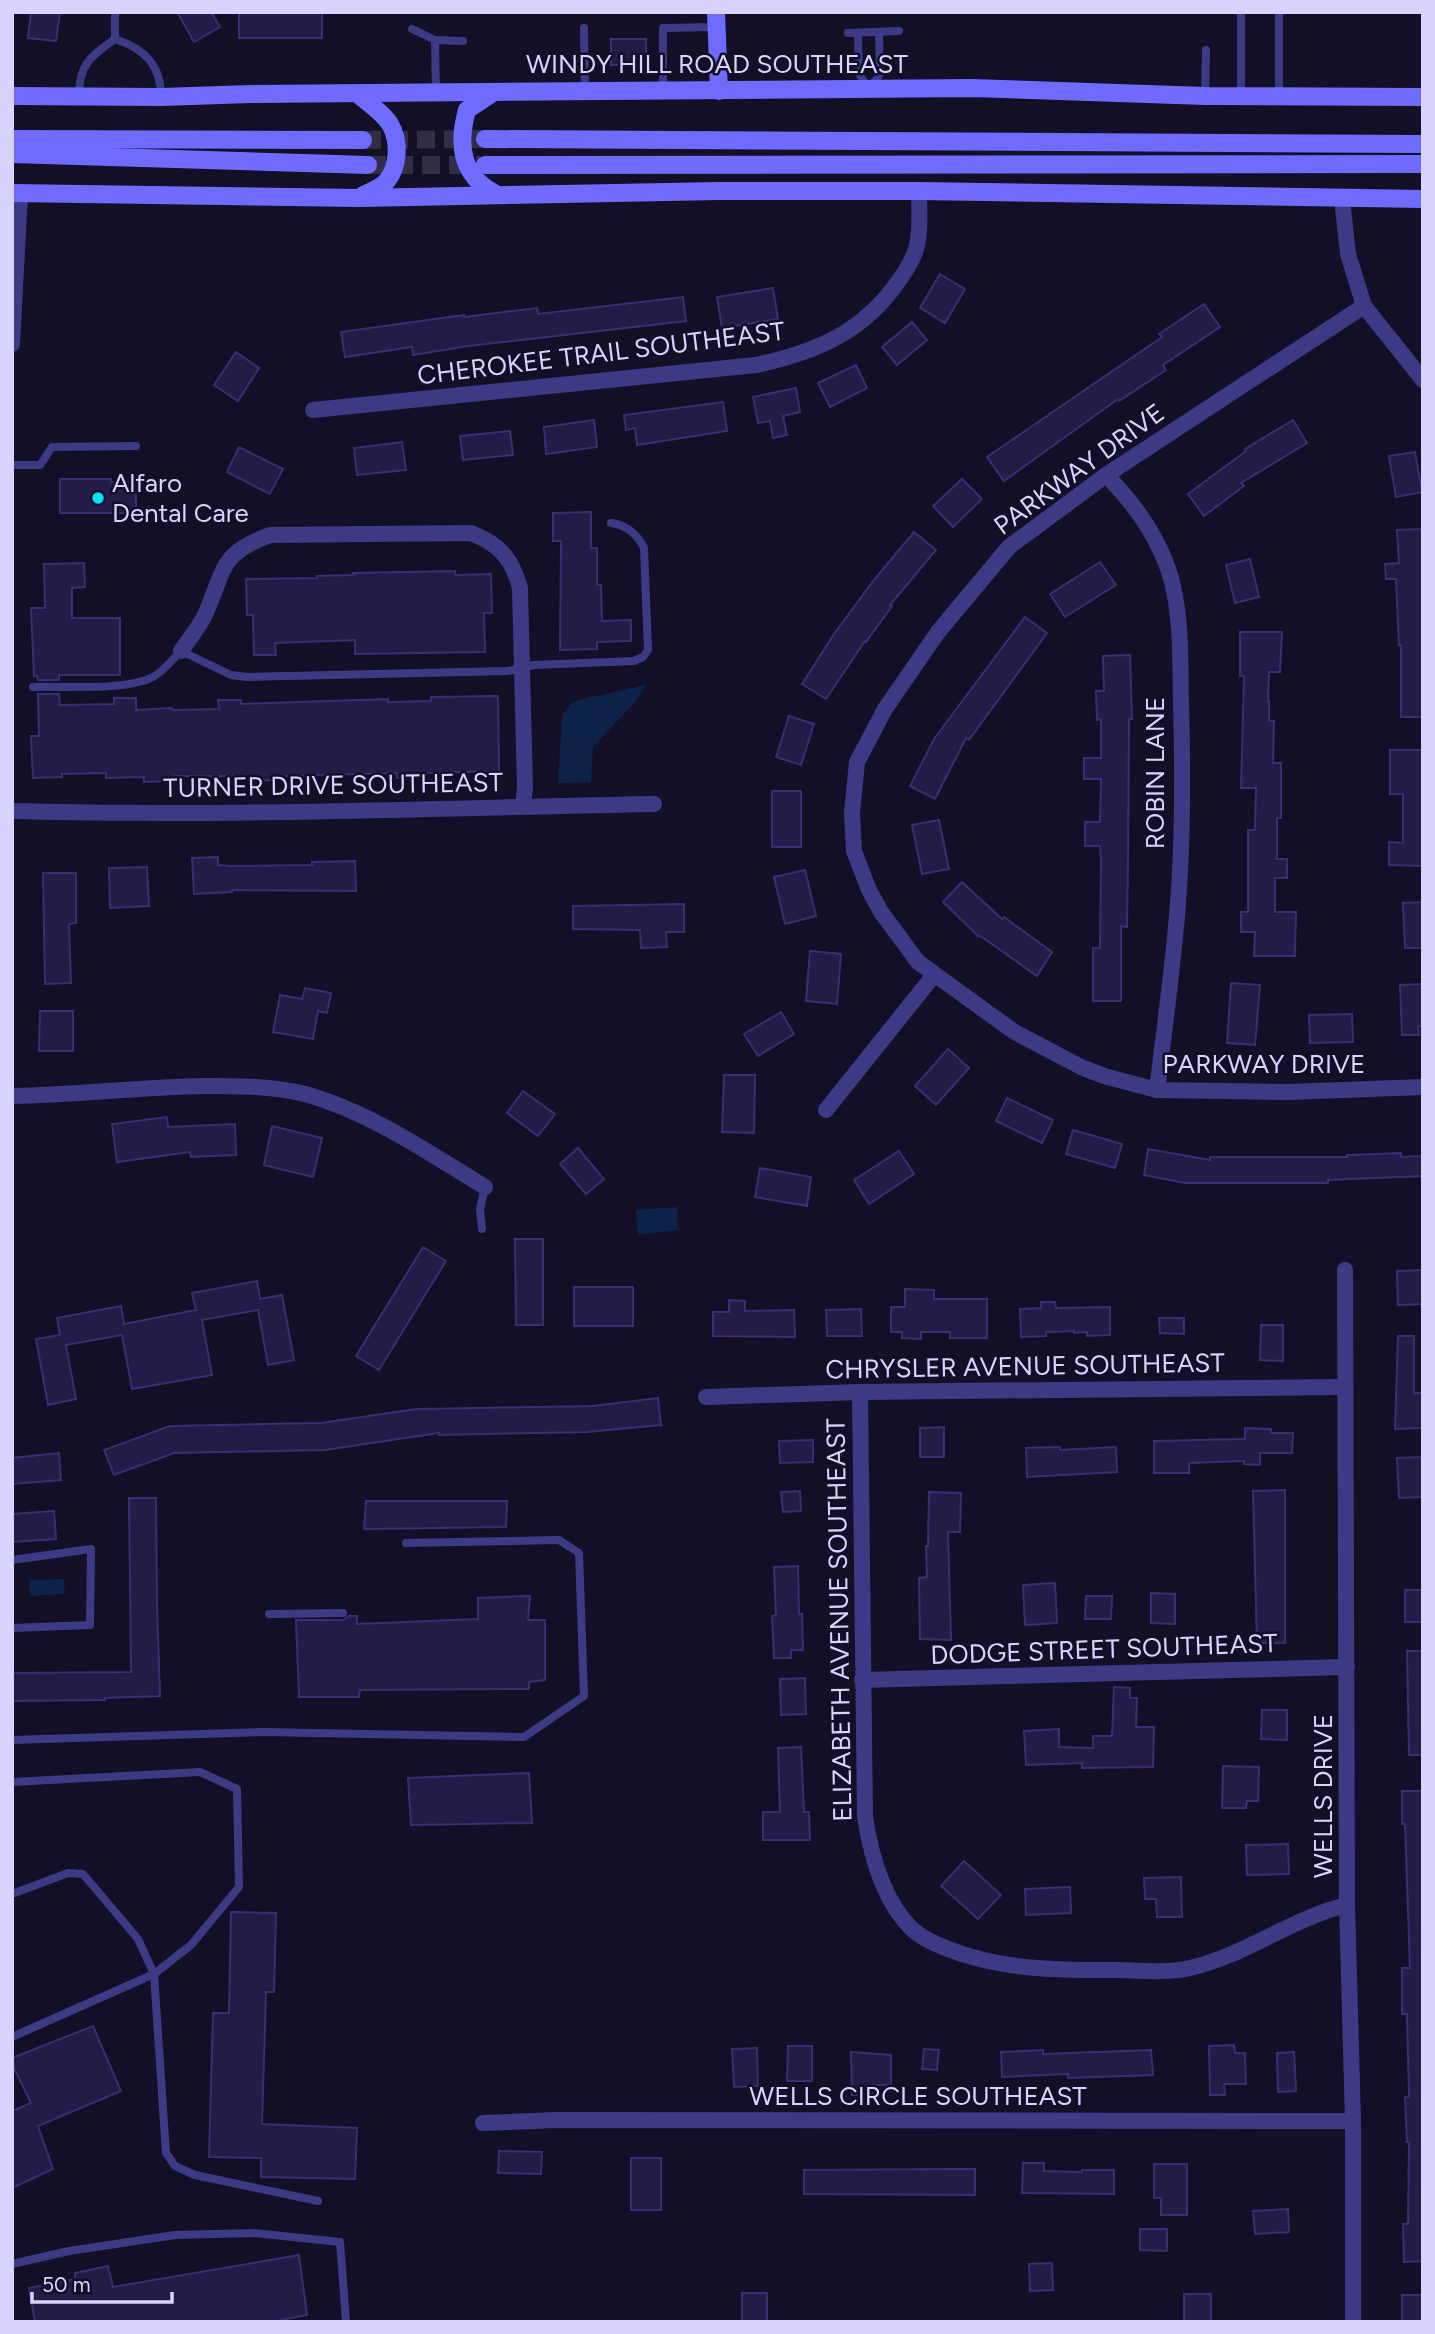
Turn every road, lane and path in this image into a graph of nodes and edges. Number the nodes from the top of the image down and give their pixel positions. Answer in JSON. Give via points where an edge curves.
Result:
{"nodes":[{"id":1,"x":115,"y":12,"type":"edge"},
{"id":2,"x":1241,"y":12,"type":"edge"},
{"id":3,"x":1279,"y":12,"type":"edge"},
{"id":4,"x":716,"y":20,"type":"edge"},
{"id":5,"x":584,"y":28,"type":"dead end"},
{"id":6,"x":412,"y":29,"type":"dead end"},
{"id":7,"x":879,"y":32,"type":"junction"},
{"id":8,"x":899,"y":32,"type":"dead end"},
{"id":9,"x":848,"y":33,"type":"dead end"},
{"id":10,"x":858,"y":33,"type":"junction"},
{"id":11,"x":115,"y":39,"type":"junction"},
{"id":12,"x":435,"y":40,"type":"junction"},
{"id":13,"x":463,"y":41,"type":"dead end"},
{"id":14,"x":1206,"y":50,"type":"dead end"},
{"id":15,"x":869,"y":89,"type":"junction"},
{"id":16,"x":663,"y":91,"type":"junction"},
{"id":17,"x":719,"y":91,"type":"junction"},
{"id":18,"x":494,"y":92,"type":"junction"},
{"id":19,"x":585,"y":92,"type":"junction"},
{"id":20,"x":436,"y":93,"type":"junction"},
{"id":21,"x":358,"y":94,"type":"junction"},
{"id":22,"x":12,"y":96,"type":"edge"},
{"id":23,"x":1205,"y":96,"type":"junction"},
{"id":24,"x":79,"y":97,"type":"junction"},
{"id":25,"x":161,"y":97,"type":"junction"},
{"id":26,"x":1241,"y":97,"type":"junction"},
{"id":27,"x":1279,"y":97,"type":"junction"},
{"id":28,"x":1423,"y":97,"type":"edge"},
{"id":29,"x":12,"y":139,"type":"edge"},
{"id":30,"x":485,"y":139,"type":"tunnel mouth"},
{"id":31,"x":363,"y":140,"type":"tunnel mouth"},
{"id":32,"x":1423,"y":144,"type":"edge"},
{"id":33,"x":12,"y":154,"type":"edge"},
{"id":34,"x":1423,"y":164,"type":"edge"},
{"id":35,"x":368,"y":165,"type":"tunnel mouth"},
{"id":36,"x":485,"y":165,"type":"tunnel mouth"},
{"id":37,"x":919,"y":191,"type":"junction"},
{"id":38,"x":16,"y":194,"type":"edge"},
{"id":39,"x":498,"y":196,"type":"junction"},
{"id":40,"x":359,"y":198,"type":"junction"},
{"id":41,"x":1423,"y":198,"type":"edge"},
{"id":42,"x":1342,"y":199,"type":"junction"},
{"id":43,"x":1364,"y":306,"type":"junction"},
{"id":44,"x":12,"y":344,"type":"edge"},
{"id":45,"x":1423,"y":380,"type":"edge"},
{"id":46,"x":313,"y":410,"type":"dead end"},
{"id":47,"x":136,"y":446,"type":"dead end"},
{"id":48,"x":12,"y":465,"type":"edge"},
{"id":49,"x":1106,"y":475,"type":"junction"},
{"id":50,"x":611,"y":523,"type":"dead end"},
{"id":51,"x":181,"y":651,"type":"junction"},
{"id":52,"x":523,"y":669,"type":"junction"},
{"id":53,"x":33,"y":687,"type":"dead end"},
{"id":54,"x":654,"y":804,"type":"dead end"},
{"id":55,"x":523,"y":806,"type":"junction"},
{"id":56,"x":12,"y":811,"type":"edge"},
{"id":57,"x":934,"y":975,"type":"junction"},
{"id":58,"x":1423,"y":1087,"type":"edge"},
{"id":59,"x":1157,"y":1090,"type":"junction"},
{"id":60,"x":12,"y":1096,"type":"edge"},
{"id":61,"x":826,"y":1110,"type":"dead end"},
{"id":62,"x":485,"y":1187,"type":"joint"},
{"id":63,"x":482,"y":1229,"type":"dead end"},
{"id":64,"x":1345,"y":1270,"type":"dead end"},
{"id":65,"x":1345,"y":1387,"type":"junction"},
{"id":66,"x":860,"y":1392,"type":"junction"},
{"id":67,"x":706,"y":1397,"type":"dead end"},
{"id":68,"x":406,"y":1543,"type":"dead end"},
{"id":69,"x":12,"y":1560,"type":"edge"},
{"id":70,"x":343,"y":1613,"type":"dead end"},
{"id":71,"x":269,"y":1614,"type":"dead end"},
{"id":72,"x":12,"y":1628,"type":"edge"},
{"id":73,"x":1348,"y":1667,"type":"junction"},
{"id":74,"x":862,"y":1680,"type":"junction"},
{"id":75,"x":12,"y":1740,"type":"edge"},
{"id":76,"x":12,"y":1782,"type":"edge"},
{"id":77,"x":12,"y":1894,"type":"edge"},
{"id":78,"x":1347,"y":1905,"type":"junction"},
{"id":79,"x":154,"y":1974,"type":"junction"},
{"id":80,"x":12,"y":2037,"type":"edge"},
{"id":81,"x":1353,"y":2121,"type":"junction"},
{"id":82,"x":483,"y":2123,"type":"dead end"},
{"id":83,"x":318,"y":2201,"type":"dead end"},
{"id":84,"x":12,"y":2264,"type":"edge"},
{"id":85,"x":346,"y":2322,"type":"edge"},
{"id":86,"x":1353,"y":2322,"type":"edge"}],
"edges":[{"from":1,"to":11,"type":"lane"},
{"from":2,"to":26,"type":"lane"},
{"from":3,"to":27,"type":"lane"},
{"from":4,"to":16,"type":"lane","via":[[663,27]]},
{"from":4,"to":17,"type":"street"},
{"from":5,"to":19,"type":"lane"},
{"from":6,"to":12,"type":"lane"},
{"from":7,"to":8,"type":"lane"},
{"from":7,"to":10,"type":"lane"},
{"from":7,"to":15,"type":"lane","via":[[880,74]]},
{"from":9,"to":10,"type":"lane"},
{"from":10,"to":15,"type":"lane","via":[[859,74]]},
{"from":11,"to":24,"type":"lane","via":[[86,63],[80,74]]},
{"from":11,"to":25,"type":"lane","via":[[128,43],[151,62],[161,80]]},
{"from":12,"to":13,"type":"lane"},
{"from":12,"to":20,"type":"lane"},
{"from":14,"to":23,"type":"lane"},
{"from":15,"to":17,"type":"street","name":"WINDY HILL ROAD SOUTHEAST"},
{"from":15,"to":23,"type":"street","name":"WINDY HILL ROAD SOUTHEAST"},
{"from":16,"to":17,"type":"street","name":"WINDY HILL ROAD SOUTHEAST"},
{"from":16,"to":19,"type":"street","name":"WINDY HILL ROAD SOUTHEAST"},
{"from":18,"to":19,"type":"street","name":"WINDY HILL ROAD SOUTHEAST"},
{"from":18,"to":20,"type":"street","name":"WINDY HILL ROAD SOUTHEAST"},
{"from":18,"to":39,"type":"street","via":[[467,110],[461,140],[472,174],[483,188]]},
{"from":20,"to":21,"type":"street","name":"WINDY HILL ROAD SOUTHEAST"},
{"from":21,"to":25,"type":"street","name":"WINDY HILL ROAD SOUTHEAST"},
{"from":21,"to":40,"type":"street","via":[[389,122],[397,152],[385,183]]},
{"from":22,"to":24,"type":"street","name":"WINDY HILL ROAD SOUTHEAST"},
{"from":23,"to":26,"type":"street","name":"WINDY HILL ROAD SOUTHEAST"},
{"from":24,"to":25,"type":"street","name":"WINDY HILL ROAD SOUTHEAST"},
{"from":26,"to":27,"type":"street","name":"WINDY HILL ROAD SOUTHEAST"},
{"from":27,"to":28,"type":"street","name":"WINDY HILL ROAD SOUTHEAST"},
{"from":29,"to":31,"type":"street"},
{"from":30,"to":32,"type":"street"},
{"from":33,"to":35,"type":"street"},
{"from":34,"to":36,"type":"street"},
{"from":37,"to":39,"type":"street"},
{"from":37,"to":42,"type":"street"},
{"from":37,"to":46,"type":"street","name":"CHEROKEE TRAIL SOUTHEAST","via":[[917,246],[906,270],[868,316],[822,347],[756,365]]},
{"from":38,"to":40,"type":"street"},
{"from":38,"to":44,"type":"street"},
{"from":39,"to":40,"type":"street"},
{"from":41,"to":42,"type":"street"},
{"from":42,"to":43,"type":"street","via":[[1348,254]]},
{"from":43,"to":45,"type":"street"},
{"from":43,"to":49,"type":"street","name":"PARKWAY DRIVE"},
{"from":47,"to":48,"type":"lane","via":[[52,447],[40,465]]},
{"from":49,"to":57,"type":"street","name":"PARKWAY DRIVE","via":[[1009,547],[939,632],[885,709],[857,762],[854,851],[881,912],[904,946]]},
{"from":49,"to":59,"type":"street","name":"ROBIN LANE","via":[[1150,530],[1166,564],[1177,608],[1181,832],[1177,916]]},
{"from":50,"to":52,"type":"lane","via":[[628,527],[644,548],[648,650],[634,661]]},
{"from":51,"to":52,"type":"lane","via":[[231,675],[247,677]]},
{"from":51,"to":52,"type":"street","via":[[205,616],[221,570],[251,542],[270,535],[471,533],[502,550],[516,572]]},
{"from":51,"to":53,"type":"lane","via":[[144,681]]},
{"from":52,"to":55,"type":"street"},
{"from":54,"to":55,"type":"street","name":"TURNER DRIVE SOUTHEAST"},
{"from":55,"to":56,"type":"street","name":"TURNER DRIVE SOUTHEAST"},
{"from":57,"to":59,"type":"street","name":"PARKWAY DRIVE","via":[[1013,1031],[1059,1056],[1104,1076]]},
{"from":57,"to":61,"type":"street"},
{"from":58,"to":59,"type":"street","name":"PARKWAY DRIVE","via":[[1288,1093]]},
{"from":60,"to":62,"type":"street","via":[[230,1086],[304,1094],[375,1123]]},
{"from":62,"to":63,"type":"lane"},
{"from":64,"to":65,"type":"street","name":"WELLS DRIVE"},
{"from":65,"to":66,"type":"street","name":"CHRYSLER AVENUE SOUTHEAST"},
{"from":65,"to":73,"type":"street","name":"WELLS DRIVE"},
{"from":66,"to":67,"type":"street","name":"CHRYSLER AVENUE SOUTHEAST"},
{"from":66,"to":74,"type":"street","name":"ELIZABETH AVENUE SOUTHEAST"},
{"from":68,"to":75,"type":"lane","via":[[559,1541],[579,1553],[584,1696],[524,1737],[264,1732]]},
{"from":69,"to":72,"type":"lane","via":[[91,1549],[90,1625]]},
{"from":70,"to":71,"type":"lane"},
{"from":73,"to":74,"type":"street","name":"DODGE STREET SOUTHEAST"},
{"from":73,"to":78,"type":"street","name":"WELLS DRIVE"},
{"from":74,"to":78,"type":"street","name":"ELIZABETH AVENUE SOUTHEAST","via":[[865,1817],[874,1860],[903,1918],[931,1942],[993,1964],[1173,1971],[1257,1943],[1328,1909]]},
{"from":76,"to":79,"type":"lane","via":[[200,1772],[237,1789],[239,1887],[191,1945]]},
{"from":77,"to":79,"type":"lane","via":[[68,1873],[83,1874],[138,1939]]},
{"from":78,"to":81,"type":"street","name":"WELLS DRIVE"},
{"from":79,"to":80,"type":"lane"},
{"from":79,"to":83,"type":"lane","via":[[166,2152],[175,2166],[195,2175]]},
{"from":81,"to":82,"type":"street","name":"WELLS CIRCLE SOUTHEAST"},
{"from":81,"to":86,"type":"street","name":"WELLS DRIVE"},
{"from":84,"to":85,"type":"lane","via":[[175,2235],[253,2233],[340,2242]]}]}
